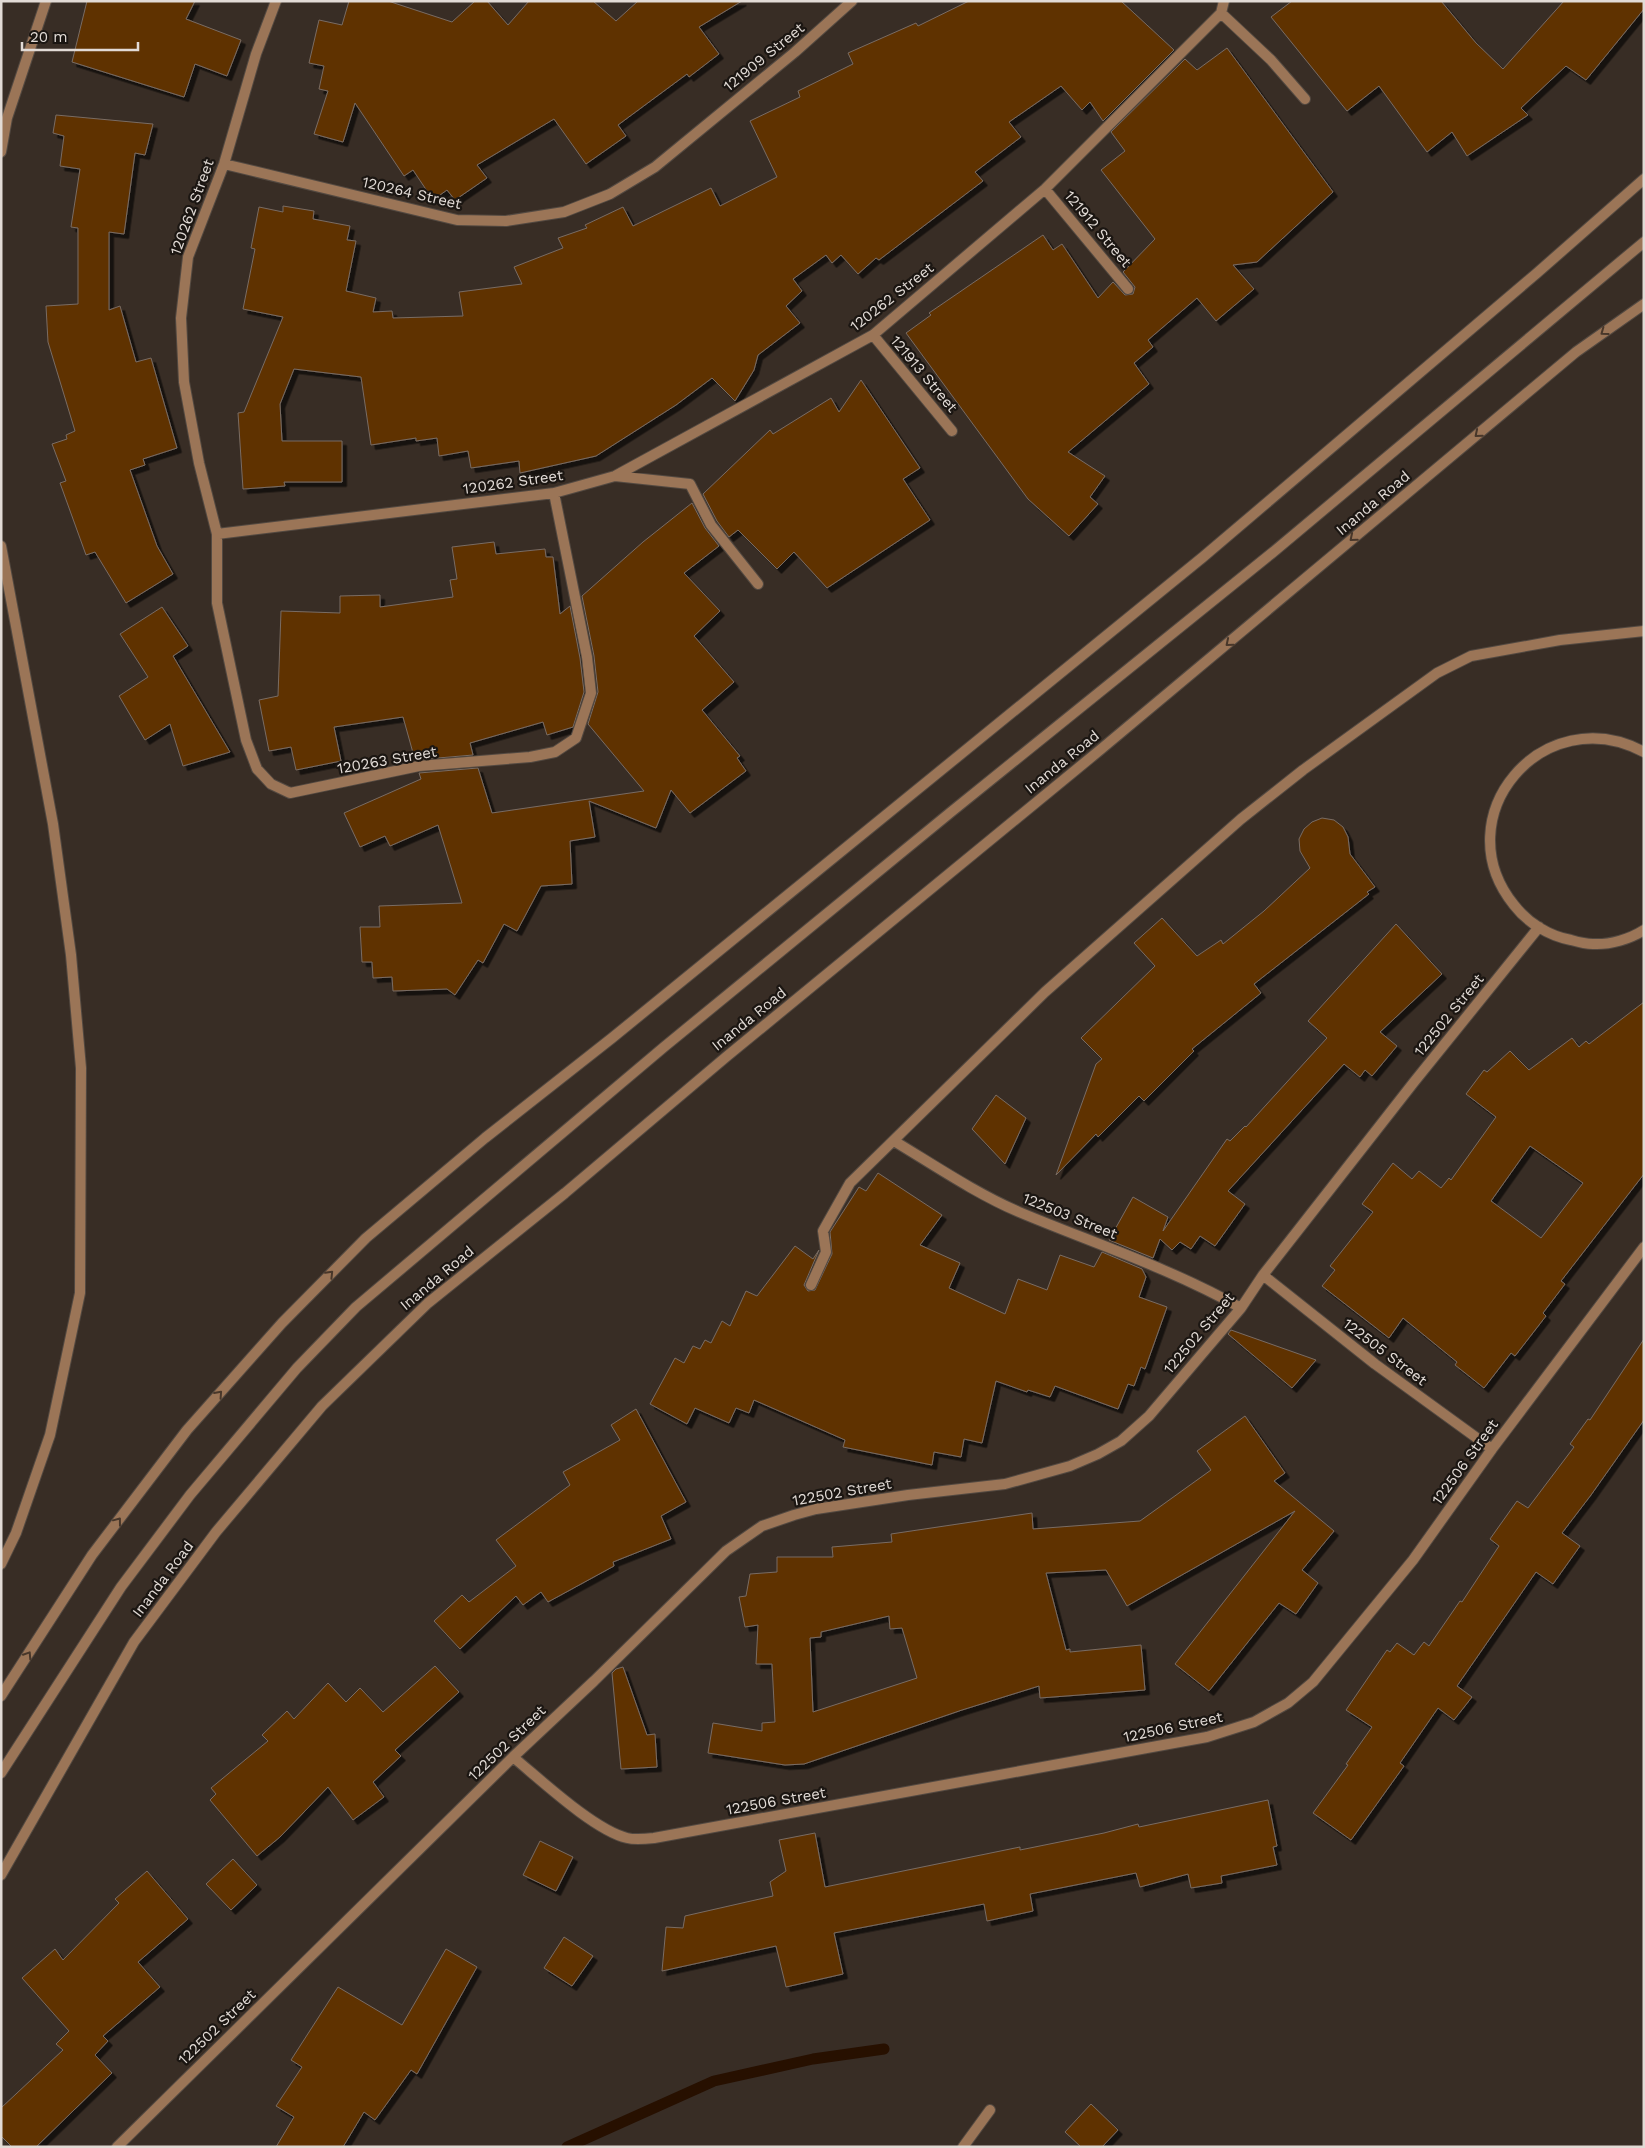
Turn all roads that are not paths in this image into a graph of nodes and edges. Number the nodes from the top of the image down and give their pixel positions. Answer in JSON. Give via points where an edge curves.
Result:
{"nodes":[{"id":1,"x":46,"y":1,"type":"edge"},
{"id":2,"x":276,"y":1,"type":"edge"},
{"id":3,"x":852,"y":1,"type":"edge"},
{"id":4,"x":1224,"y":1,"type":"edge"},
{"id":5,"x":1221,"y":13,"type":"junction"},
{"id":6,"x":1305,"y":99,"type":"dead end"},
{"id":7,"x":716,"y":115,"type":"joint"},
{"id":8,"x":1,"y":152,"type":"edge"},
{"id":9,"x":224,"y":164,"type":"junction"},
{"id":10,"x":1644,"y":179,"type":"edge"},
{"id":11,"x":1045,"y":189,"type":"junction"},
{"id":12,"x":1644,"y":242,"type":"edge"},
{"id":13,"x":1128,"y":289,"type":"dead end"},
{"id":14,"x":1644,"y":304,"type":"edge"},
{"id":15,"x":873,"y":335,"type":"junction"},
{"id":16,"x":952,"y":431,"type":"dead end"},
{"id":17,"x":616,"y":476,"type":"junction"},
{"id":18,"x":554,"y":493,"type":"junction"},
{"id":19,"x":217,"y":534,"type":"junction"},
{"id":20,"x":1,"y":546,"type":"edge"},
{"id":21,"x":758,"y":584,"type":"dead end"},
{"id":22,"x":1644,"y":631,"type":"edge"},
{"id":23,"x":1644,"y":752,"type":"edge"},
{"id":24,"x":1539,"y":927,"type":"junction"},
{"id":25,"x":1644,"y":930,"type":"edge"},
{"id":26,"x":894,"y":1141,"type":"junction"},
{"id":27,"x":1644,"y":1247,"type":"edge"},
{"id":28,"x":1263,"y":1275,"type":"junction"},
{"id":29,"x":811,"y":1285,"type":"dead end"},
{"id":30,"x":1241,"y":1308,"type":"junction"},
{"id":31,"x":1492,"y":1449,"type":"junction"},
{"id":32,"x":1,"y":1564,"type":"edge"},
{"id":33,"x":1,"y":1696,"type":"edge"},
{"id":34,"x":513,"y":1757,"type":"junction"},
{"id":35,"x":1,"y":1773,"type":"edge"},
{"id":36,"x":1,"y":1875,"type":"edge"},
{"id":37,"x":990,"y":2110,"type":"dead end"},
{"id":38,"x":117,"y":2147,"type":"edge"},
{"id":39,"x":963,"y":2147,"type":"edge"}],
"edges":[{"from":1,"to":8,"type":"street","via":[[7,118]]},
{"from":2,"to":9,"type":"street","name":"120262 Street","via":[[256,54]]},
{"from":3,"to":7,"type":"street","name":"121909 Street"},
{"from":4,"to":5,"type":"street"},
{"from":5,"to":6,"type":"street","via":[[1271,60]]},
{"from":5,"to":11,"type":"street","name":"120262 Street"},
{"from":7,"to":9,"type":"street","name":"120264 Street","via":[[654,166],[610,194],[564,212],[506,221],[457,220]]},
{"from":9,"to":19,"type":"street","name":"120262 Street","via":[[188,257],[181,318],[184,382],[199,463]]},
{"from":33,"to":10,"type":"street","one_way":true,"via":[[92,1555],[187,1430],[282,1323],[366,1238],[1203,557]]},
{"from":11,"to":13,"type":"street","name":"121912 Street"},
{"from":11,"to":15,"type":"street","name":"120262 Street"},
{"from":12,"to":35,"type":"street","via":[[1272,553],[672,1040],[356,1307],[291,1375],[190,1495],[121,1587]]},
{"from":14,"to":36,"type":"street","name":"Inanda Road","one_way":true,"via":[[1576,352],[565,1193],[428,1303],[322,1406],[216,1532],[134,1642]]},
{"from":15,"to":16,"type":"street","name":"121913 Street"},
{"from":15,"to":17,"type":"street","name":"120262 Street"},
{"from":17,"to":18,"type":"street","name":"120262 Street"},
{"from":17,"to":21,"type":"street","via":[[690,484],[711,526]]},
{"from":18,"to":19,"type":"street","name":"120262 Street"},
{"from":18,"to":19,"type":"street","name":"120263 Street","via":[[587,657],[591,693],[576,738],[555,752],[530,757],[419,766],[290,793],[272,784],[257,769],[246,740],[217,602]]},
{"from":20,"to":32,"type":"street","via":[[53,824],[71,955],[81,1068],[80,1293],[50,1435],[16,1533]]},
{"from":22,"to":26,"type":"street","via":[[1560,640],[1471,656],[1437,673],[1241,819],[1045,992]]},
{"from":23,"to":24,"type":"street","via":[[1628,744],[1598,738],[1566,741],[1537,753],[1514,774],[1498,800],[1490,830],[1492,862],[1502,891],[1522,916]]},
{"from":24,"to":25,"type":"street","via":[[1555,937],[1594,944],[1632,937]]},
{"from":24,"to":28,"type":"street","name":"122502 Street"},
{"from":26,"to":29,"type":"street","via":[[850,1183],[839,1200],[823,1231],[826,1252]]},
{"from":26,"to":30,"type":"street","name":"122503 Street","via":[[1017,1211],[1182,1277]]},
{"from":27,"to":31,"type":"street","name":"122506 Street"},
{"from":28,"to":30,"type":"street","name":"122502 Street"},
{"from":28,"to":31,"type":"street","name":"122505 Street","via":[[1375,1364]]},
{"from":30,"to":34,"type":"street","name":"122502 Street","via":[[1149,1416],[1120,1441],[1098,1454],[1070,1466],[1005,1484],[816,1509],[762,1526],[726,1551]]},
{"from":31,"to":34,"type":"street","name":"122506 Street","via":[[1414,1560],[1313,1682],[1288,1703],[1254,1722],[1216,1734],[787,1815],[637,1839],[616,1835],[596,1824]]},
{"from":34,"to":38,"type":"street","name":"122502 Street"},
{"from":37,"to":39,"type":"street"}]}
